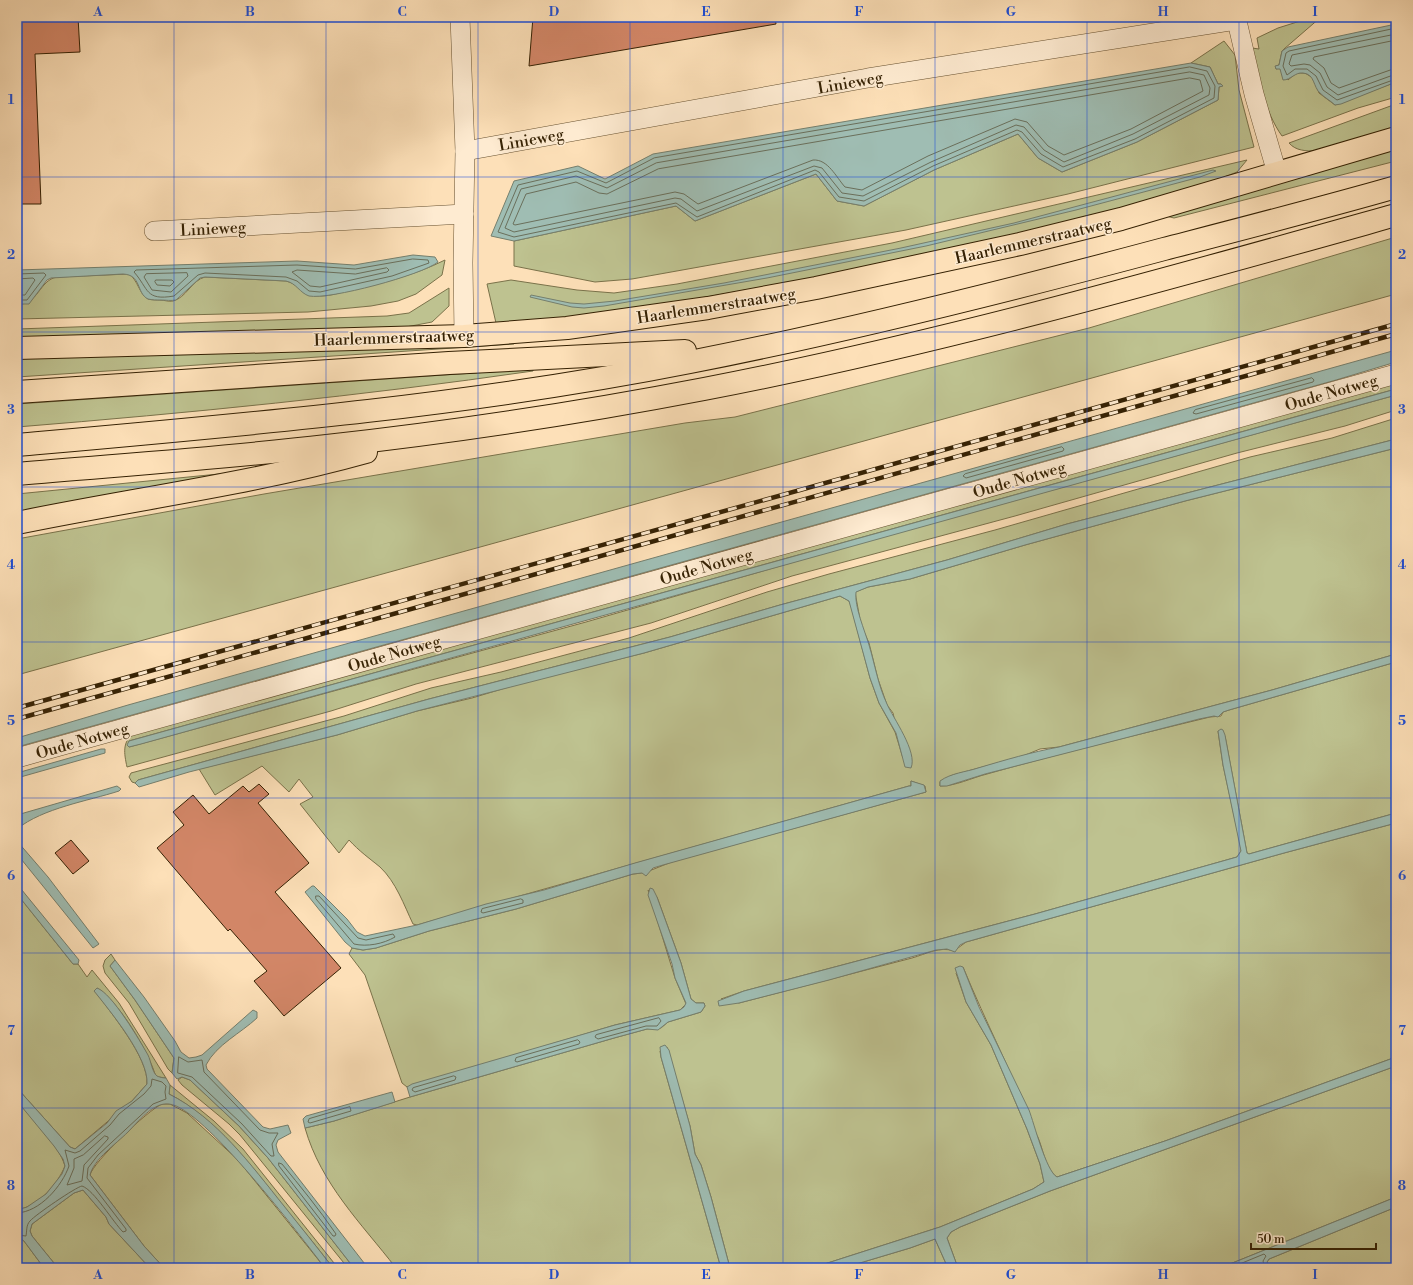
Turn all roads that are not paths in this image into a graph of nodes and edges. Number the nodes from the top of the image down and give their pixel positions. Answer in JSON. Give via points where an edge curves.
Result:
{"nodes":[{"id":1,"x":460,"y":17,"type":"edge"},
{"id":2,"x":1236,"y":18,"type":"edge"},
{"id":3,"x":1396,"y":138,"type":"edge"},
{"id":4,"x":465,"y":151,"type":"junction"},
{"id":5,"x":1277,"y":173,"type":"junction"},
{"id":6,"x":1396,"y":187,"type":"edge"},
{"id":7,"x":464,"y":214,"type":"junction"},
{"id":8,"x":1396,"y":215,"type":"edge"},
{"id":9,"x":154,"y":231,"type":"dead end"},
{"id":10,"x":464,"y":336,"type":"junction"},
{"id":11,"x":17,"y":348,"type":"edge"},
{"id":12,"x":756,"y":348,"type":"junction"},
{"id":13,"x":1396,"y":374,"type":"edge"},
{"id":14,"x":17,"y":392,"type":"edge"},
{"id":15,"x":439,"y":432,"type":"junction"},
{"id":16,"x":17,"y":445,"type":"edge"},
{"id":17,"x":17,"y":474,"type":"edge"},
{"id":18,"x":17,"y":523,"type":"edge"},
{"id":19,"x":17,"y":758,"type":"edge"}],
"edges":[{"from":1,"to":4,"type":"street"},
{"from":2,"to":4,"type":"street","name":"Linieweg","via":[[868,78]]},
{"from":2,"to":5,"type":"street","via":[[1254,94]]},
{"from":3,"to":5,"type":"main road","name":"Haarlemmerstraatweg"},
{"from":4,"to":7,"type":"street"},
{"from":5,"to":10,"type":"main road","name":"Haarlemmerstraatweg","via":[[1121,219],[1041,239],[816,288],[708,308],[567,328]]},
{"from":6,"to":12,"type":"main road","via":[[965,302]]},
{"from":7,"to":9,"type":"street","name":"Linieweg"},
{"from":7,"to":10,"type":"street"},
{"from":8,"to":15,"type":"main road","via":[[942,338],[704,389]]},
{"from":10,"to":11,"type":"main road","name":"Haarlemmerstraatweg"},
{"from":12,"to":14,"type":"main road","via":[[449,363]]},
{"from":12,"to":16,"type":"main road","via":[[565,384],[379,410],[256,424]]},
{"from":13,"to":19,"type":"street","name":"Oude Notweg"},
{"from":15,"to":17,"type":"main road","via":[[325,446]]},
{"from":15,"to":18,"type":"main road","via":[[325,464]]}]}
